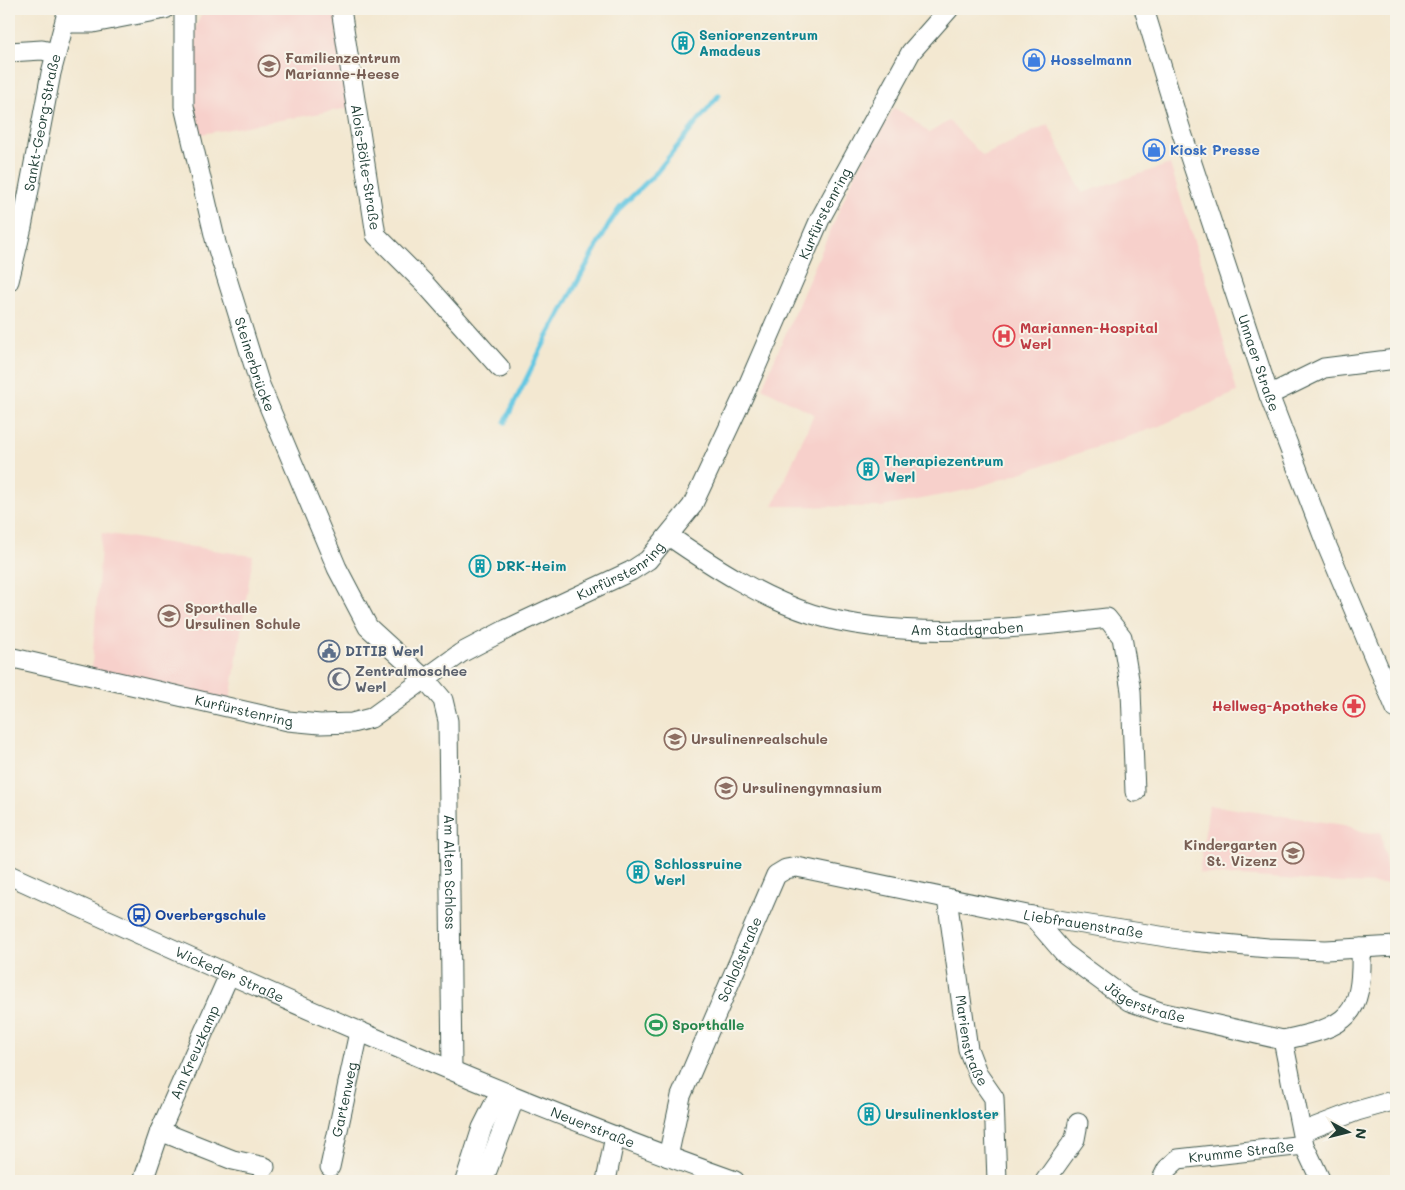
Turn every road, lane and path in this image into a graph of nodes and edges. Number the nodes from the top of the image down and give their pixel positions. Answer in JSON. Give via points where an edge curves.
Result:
{"nodes":[{"id":1,"x":165,"y":9,"type":"edge"},
{"id":2,"x":184,"y":9,"type":"edge"},
{"id":3,"x":341,"y":9,"type":"edge"},
{"id":4,"x":949,"y":9,"type":"edge"},
{"id":5,"x":1144,"y":9,"type":"edge"},
{"id":6,"x":66,"y":16,"type":"edge"},
{"id":7,"x":9,"y":52,"type":"edge"},
{"id":8,"x":56,"y":53,"type":"junction"},
{"id":9,"x":9,"y":281,"type":"edge"},
{"id":10,"x":1396,"y":359,"type":"edge"},
{"id":11,"x":500,"y":368,"type":"dead end"},
{"id":12,"x":1269,"y":396,"type":"junction"},
{"id":13,"x":669,"y":536,"type":"junction"},
{"id":14,"x":9,"y":657,"type":"edge"},
{"id":15,"x":426,"y":680,"type":"junction"},
{"id":16,"x":1396,"y":707,"type":"edge"},
{"id":17,"x":1135,"y":792,"type":"dead end"},
{"id":18,"x":776,"y":875,"type":"joint"},
{"id":19,"x":9,"y":876,"type":"edge"},
{"id":20,"x":947,"y":898,"type":"junction"},
{"id":21,"x":1032,"y":916,"type":"junction"},
{"id":22,"x":1396,"y":946,"type":"edge"},
{"id":23,"x":1361,"y":948,"type":"junction"},
{"id":24,"x":229,"y":975,"type":"junction"},
{"id":25,"x":359,"y":1032,"type":"junction"},
{"id":26,"x":1283,"y":1040,"type":"junction"},
{"id":27,"x":452,"y":1070,"type":"junction"},
{"id":28,"x":508,"y":1094,"type":"junction"},
{"id":29,"x":1396,"y":1100,"type":"edge"},
{"id":30,"x":1078,"y":1124,"type":"dead end"},
{"id":31,"x":160,"y":1131,"type":"junction"},
{"id":32,"x":615,"y":1136,"type":"junction"},
{"id":33,"x":1303,"y":1139,"type":"junction"},
{"id":34,"x":668,"y":1157,"type":"junction"},
{"id":35,"x":265,"y":1166,"type":"dead end"},
{"id":36,"x":330,"y":1167,"type":"dead end"},
{"id":37,"x":143,"y":1181,"type":"edge"},
{"id":38,"x":465,"y":1181,"type":"edge"},
{"id":39,"x":483,"y":1181,"type":"edge"},
{"id":40,"x":606,"y":1181,"type":"edge"},
{"id":41,"x":735,"y":1181,"type":"edge"},
{"id":42,"x":997,"y":1181,"type":"edge"},
{"id":43,"x":1045,"y":1181,"type":"edge"},
{"id":44,"x":1161,"y":1181,"type":"edge"},
{"id":45,"x":1320,"y":1181,"type":"edge"}],
"edges":[{"from":1,"to":6,"type":"street","via":[[93,23]]},
{"from":2,"to":15,"type":"street","name":"Steinerbrücke","via":[[184,106],[216,244],[260,385],[337,568],[368,627]]},
{"from":3,"to":11,"type":"street","name":"Alois-Bölte-Straße","via":[[376,235]]},
{"from":4,"to":13,"type":"street","name":"Kurfürstenring","via":[[911,52],[820,219],[743,398],[692,506]]},
{"from":5,"to":12,"type":"street","name":"Unnaer Straße"},
{"from":6,"to":8,"type":"street","name":"Sankt-Georg-Straße"},
{"from":7,"to":8,"type":"street","via":[[42,50]]},
{"from":8,"to":9,"type":"street","name":"Sankt-Georg-Straße"},
{"from":10,"to":12,"type":"street","via":[[1324,368]]},
{"from":12,"to":16,"type":"street","name":"Unnaer Straße","via":[[1327,546]]},
{"from":13,"to":15,"type":"street","name":"Kurfürstenring","via":[[648,560],[631,571],[507,628],[461,653]]},
{"from":13,"to":17,"type":"street","name":"Am Stadtgraben","via":[[724,574],[770,596],[812,614],[862,625],[933,630],[1036,627],[1107,618],[1122,637],[1131,691]]},
{"from":14,"to":15,"type":"street","name":"Kurfürstenring","via":[[288,721],[320,724],[352,723],[371,718]]},
{"from":15,"to":27,"type":"street","name":"Am Alten Schloss","via":[[443,700],[448,721]]},
{"from":18,"to":20,"type":"street","name":"Liebfrauenstraße","via":[[786,868],[797,867]]},
{"from":18,"to":34,"type":"street","name":"Schloßstraße","via":[[681,1096]]},
{"from":19,"to":24,"type":"street","name":"Wickeder Straße"},
{"from":20,"to":21,"type":"street","name":"Liebfrauenstraße"},
{"from":20,"to":42,"type":"street","name":"Marienstraße","via":[[968,1049],[978,1076],[994,1098]]},
{"from":21,"to":23,"type":"street","name":"Liebfrauenstraße","via":[[1192,941],[1268,948]]},
{"from":21,"to":26,"type":"street","name":"Jägerstraße","via":[[1064,953],[1129,1001],[1160,1012]]},
{"from":22,"to":23,"type":"street","name":"Liebfrauenstraße"},
{"from":23,"to":26,"type":"street","via":[[1362,978],[1358,996],[1348,1015],[1330,1028]]},
{"from":24,"to":25,"type":"street","name":"Wickeder Straße"},
{"from":24,"to":31,"type":"street","name":"Am Kreuzkamp"},
{"from":25,"to":27,"type":"street","name":"Wickeder Straße"},
{"from":25,"to":36,"type":"street","name":"Gartenweg"},
{"from":26,"to":33,"type":"street"},
{"from":27,"to":28,"type":"street","name":"Neuerstraße"},
{"from":28,"to":32,"type":"street","name":"Neuerstraße"},
{"from":28,"to":38,"type":"street","via":[[482,1128]]},
{"from":28,"to":39,"type":"street"},
{"from":29,"to":33,"type":"street","name":"Krumme Straße","via":[[1357,1111]]},
{"from":30,"to":43,"type":"street","via":[[1076,1139]]},
{"from":31,"to":35,"type":"street","via":[[233,1160]]},
{"from":31,"to":37,"type":"street","name":"Am Kreuzkamp"},
{"from":32,"to":34,"type":"street","name":"Neuerstraße"},
{"from":32,"to":40,"type":"street"},
{"from":33,"to":44,"type":"street","name":"Krumme Straße","via":[[1178,1159],[1167,1169]]},
{"from":33,"to":45,"type":"street"},
{"from":34,"to":41,"type":"street","name":"Neuerstraße"}]}
